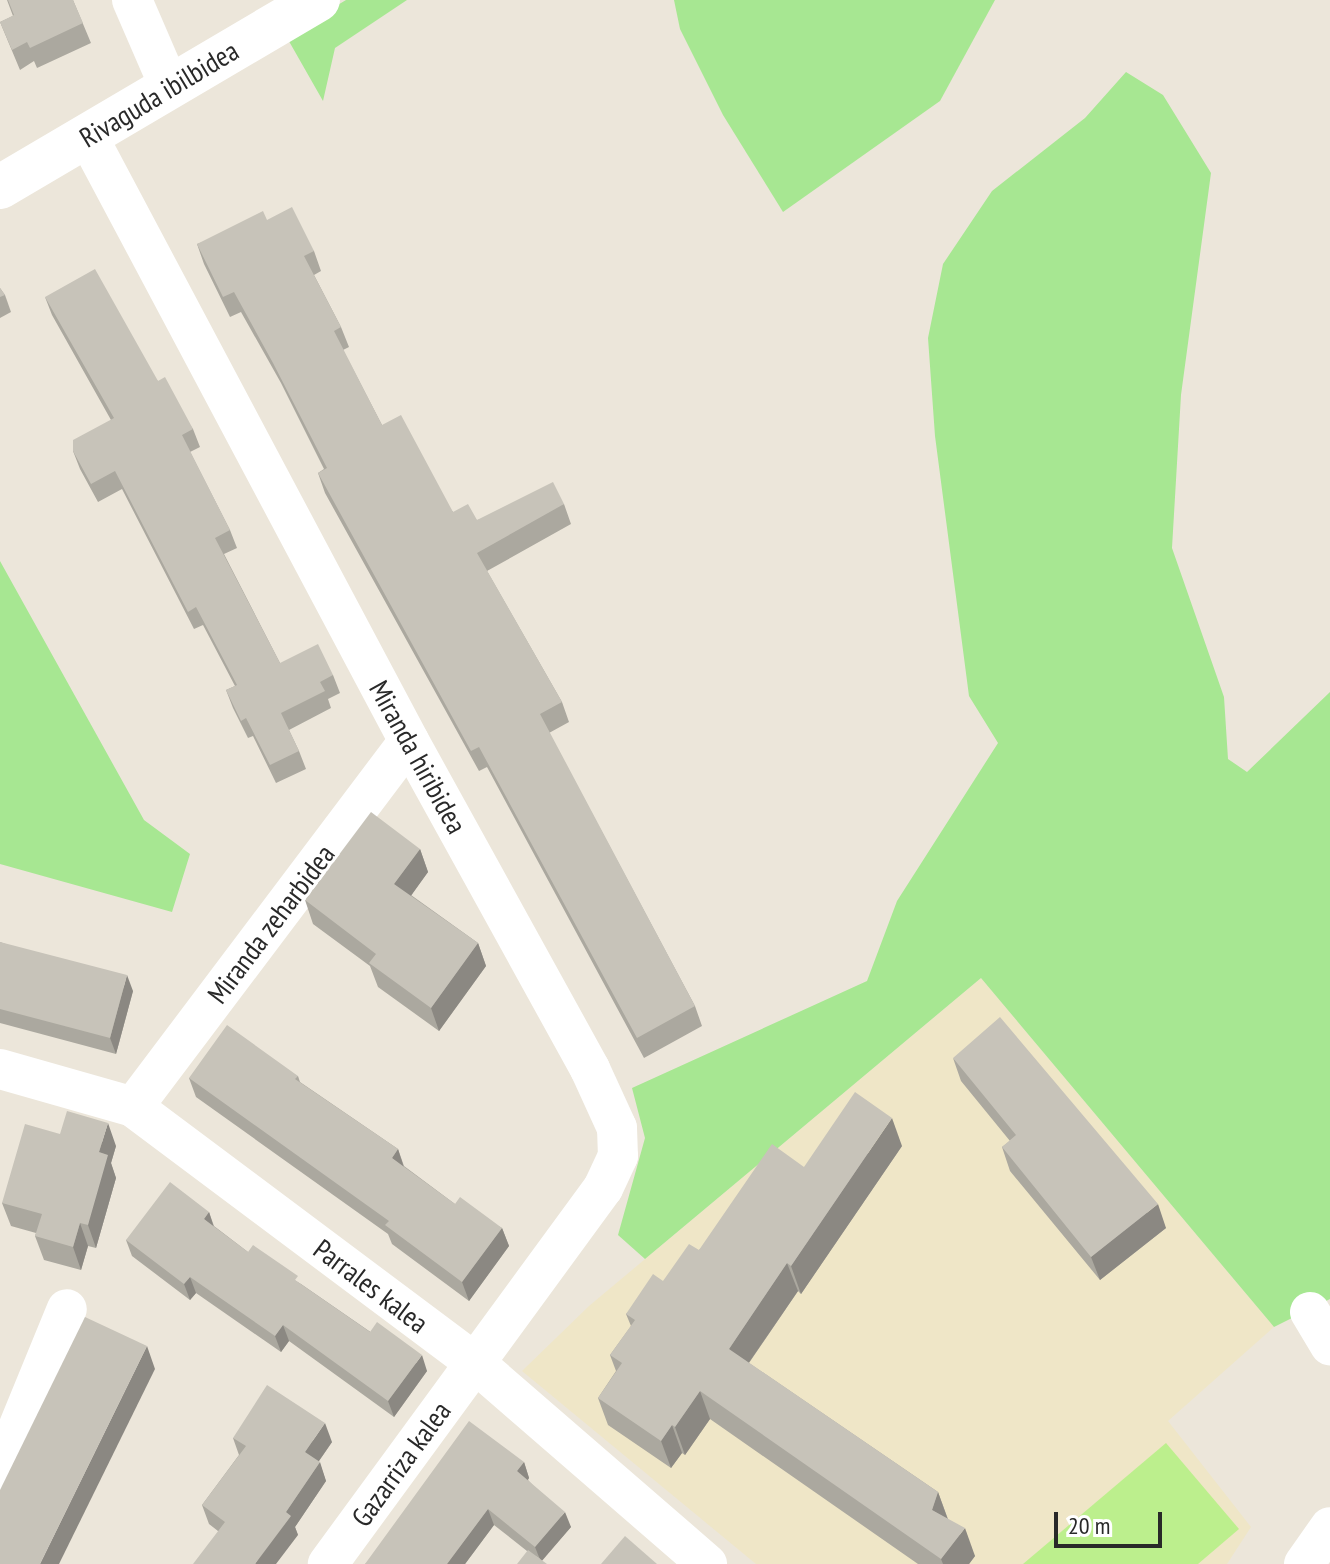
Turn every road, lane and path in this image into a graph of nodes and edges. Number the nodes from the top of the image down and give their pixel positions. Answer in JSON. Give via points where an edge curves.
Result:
{"nodes":[{"id":1,"x":132,"y":0,"type":"edge"},
{"id":2,"x":318,"y":0,"type":"edge"},
{"id":3,"x":170,"y":88,"type":"junction"},
{"id":4,"x":88,"y":137,"type":"junction"},
{"id":5,"x":0,"y":187,"type":"edge"},
{"id":6,"x":409,"y":741,"type":"junction"},
{"id":7,"x":0,"y":1069,"type":"edge"},
{"id":8,"x":133,"y":1107,"type":"junction"},
{"id":9,"x":67,"y":1309,"type":"dead end"},
{"id":10,"x":475,"y":1363,"type":"junction"},
{"id":11,"x":0,"y":1472,"type":"edge"},
{"id":12,"x":1330,"y":1527,"type":"edge"},
{"id":13,"x":328,"y":1564,"type":"edge"},
{"id":14,"x":707,"y":1564,"type":"edge"},
{"id":15,"x":1304,"y":1564,"type":"edge"}],
"edges":[{"from":1,"to":3,"type":"street"},
{"from":2,"to":3,"type":"street","name":"Rivaguda ibilbidea"},
{"from":3,"to":4,"type":"street","name":"Rivaguda ibilbidea"},
{"from":4,"to":5,"type":"street","name":"Rivaguda ibilbidea"},
{"from":4,"to":6,"type":"street","name":"Miranda hiribidea"},
{"from":6,"to":8,"type":"street","name":"Miranda zeharbidea"},
{"from":6,"to":10,"type":"street","name":"Miranda hiribidea","via":[[590,1069],[617,1128],[618,1156],[603,1188]]},
{"from":7,"to":8,"type":"street","name":"Parrales kalea"},
{"from":8,"to":10,"type":"street","name":"Parrales kalea"},
{"from":9,"to":11,"type":"street"},
{"from":10,"to":13,"type":"street","name":"Gazarriza kalea"},
{"from":10,"to":14,"type":"street","name":"Parrales kalea"},
{"from":12,"to":15,"type":"street"}]}
